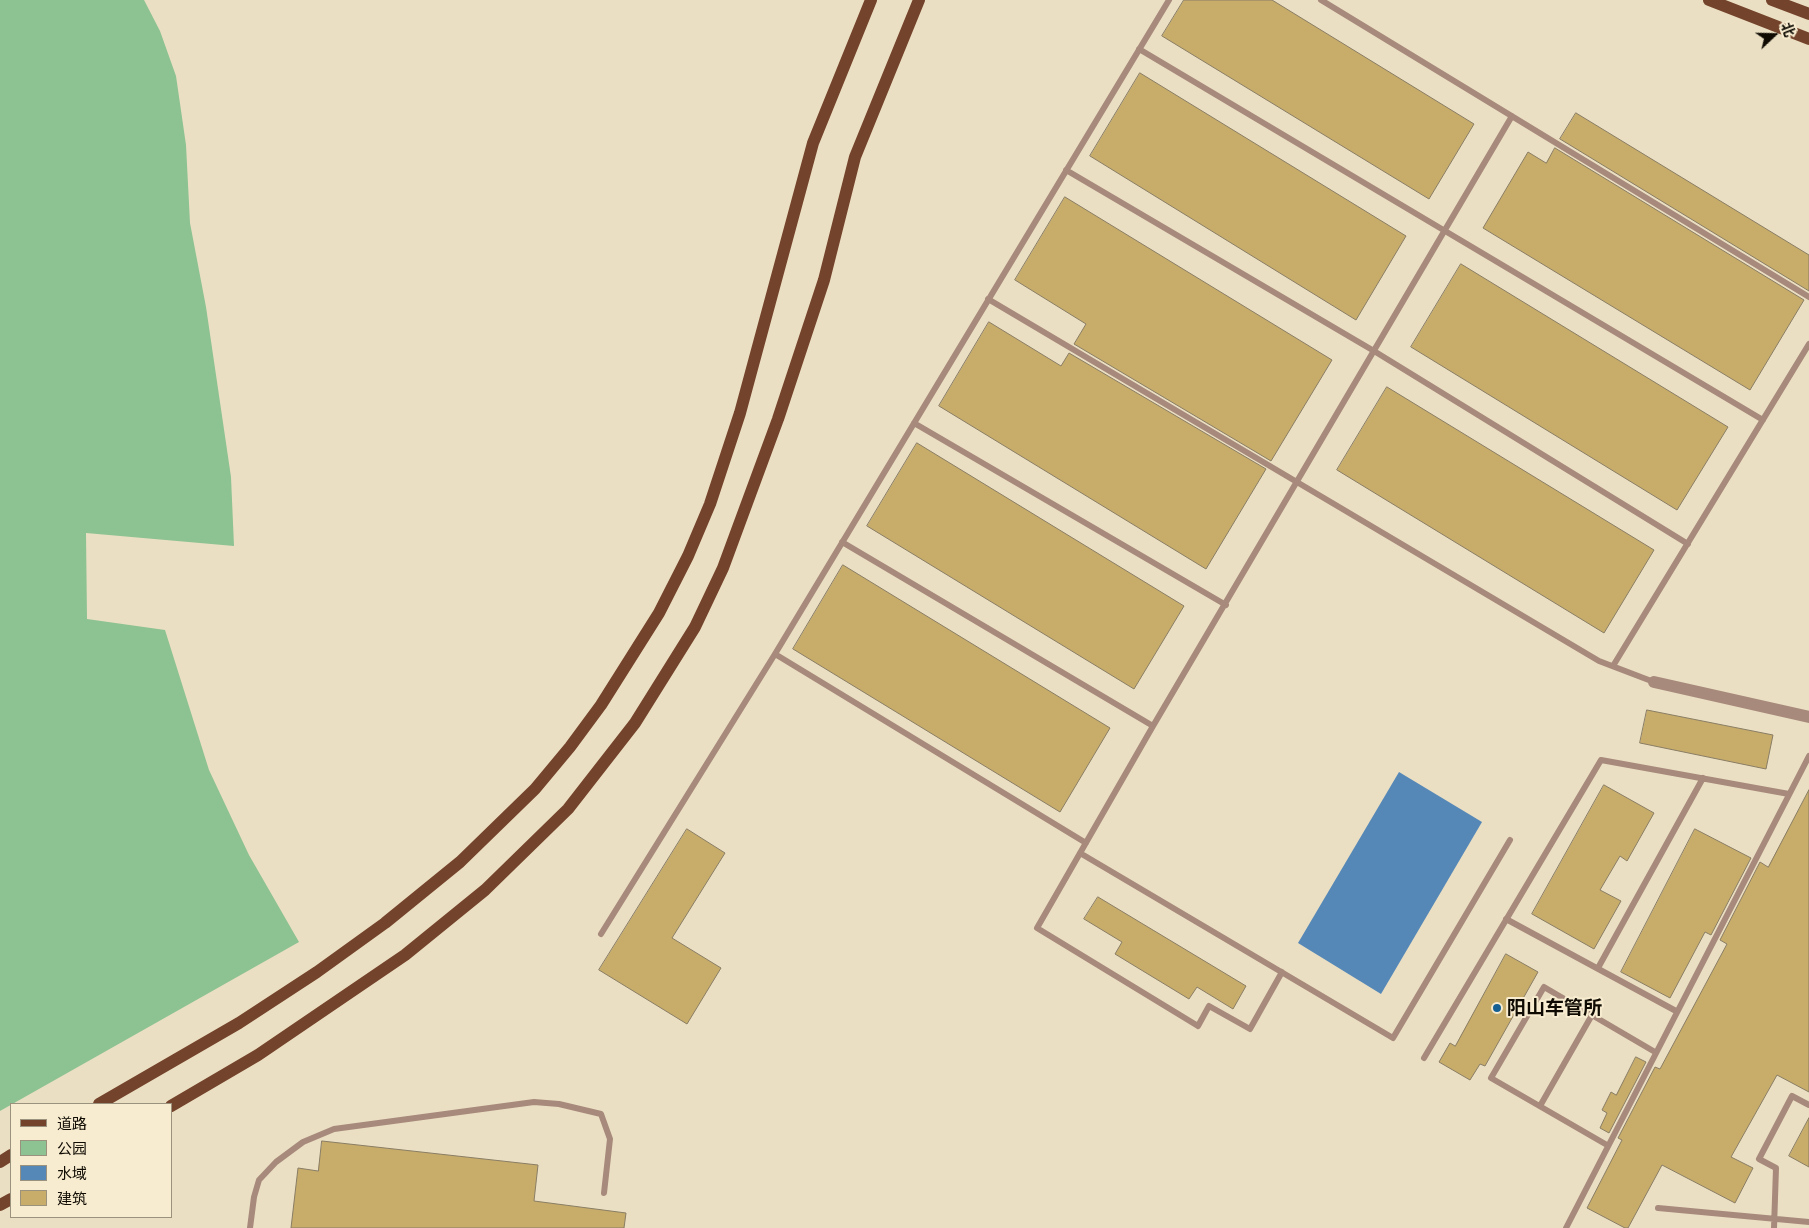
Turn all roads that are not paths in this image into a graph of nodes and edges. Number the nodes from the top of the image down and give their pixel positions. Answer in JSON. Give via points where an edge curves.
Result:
{"nodes":[{"id":1,"x":871,"y":0,"type":"edge"},
{"id":2,"x":919,"y":0,"type":"edge"},
{"id":3,"x":1169,"y":0,"type":"edge"},
{"id":4,"x":1321,"y":0,"type":"edge"},
{"id":5,"x":1709,"y":0,"type":"edge"},
{"id":6,"x":1778,"y":1,"type":"edge"},
{"id":7,"x":1809,"y":14,"type":"edge"},
{"id":8,"x":1809,"y":39,"type":"edge"},
{"id":9,"x":1139,"y":49,"type":"junction"},
{"id":10,"x":1512,"y":116,"type":"junction"},
{"id":11,"x":1066,"y":170,"type":"junction"},
{"id":12,"x":1444,"y":232,"type":"junction"},
{"id":13,"x":1809,"y":297,"type":"edge"},
{"id":14,"x":988,"y":300,"type":"junction"},
{"id":15,"x":1809,"y":344,"type":"edge"},
{"id":16,"x":1374,"y":351,"type":"junction"},
{"id":17,"x":1763,"y":420,"type":"junction"},
{"id":18,"x":914,"y":423,"type":"junction"},
{"id":19,"x":1298,"y":482,"type":"junction"},
{"id":20,"x":842,"y":542,"type":"junction"},
{"id":21,"x":1688,"y":544,"type":"junction"},
{"id":22,"x":1226,"y":605,"type":"junction"},
{"id":23,"x":775,"y":654,"type":"junction"},
{"id":24,"x":1613,"y":666,"type":"junction"},
{"id":25,"x":1654,"y":682,"type":"joint"},
{"id":26,"x":1809,"y":717,"type":"edge"},
{"id":27,"x":1153,"y":726,"type":"junction"},
{"id":28,"x":1809,"y":756,"type":"edge"},
{"id":29,"x":1703,"y":778,"type":"junction"},
{"id":30,"x":1789,"y":794,"type":"junction"},
{"id":31,"x":1510,"y":840,"type":"dead end"},
{"id":32,"x":1086,"y":843,"type":"junction"},
{"id":33,"x":1080,"y":853,"type":"junction"},
{"id":34,"x":1506,"y":919,"type":"junction"},
{"id":35,"x":601,"y":934,"type":"dead end"},
{"id":36,"x":1598,"y":968,"type":"junction"},
{"id":37,"x":1282,"y":972,"type":"junction"},
{"id":38,"x":1676,"y":1011,"type":"junction"},
{"id":39,"x":1592,"y":1015,"type":"junction"},
{"id":40,"x":1655,"y":1052,"type":"junction"},
{"id":41,"x":1424,"y":1058,"type":"dead end"},
{"id":42,"x":101,"y":1103,"type":"edge"},
{"id":43,"x":172,"y":1105,"type":"edge"},
{"id":44,"x":1809,"y":1105,"type":"edge"},
{"id":45,"x":1540,"y":1106,"type":"junction"},
{"id":46,"x":1607,"y":1145,"type":"junction"},
{"id":47,"x":604,"y":1192,"type":"dead end"},
{"id":48,"x":1658,"y":1208,"type":"dead end"},
{"id":49,"x":1774,"y":1218,"type":"junction"},
{"id":50,"x":1809,"y":1222,"type":"edge"},
{"id":51,"x":250,"y":1228,"type":"edge"},
{"id":52,"x":1566,"y":1228,"type":"edge"},
{"id":53,"x":1774,"y":1228,"type":"edge"}],
"edges":[{"from":1,"to":42,"type":"main road","via":[[813,143],[740,413],[710,504],[659,613],[602,705],[535,789],[460,862],[386,923],[239,1022]]},
{"from":2,"to":43,"type":"main road","via":[[855,157],[824,280],[778,419],[723,568],[695,627],[635,723],[568,809],[485,890],[405,956],[258,1055]]},
{"from":3,"to":9,"type":"lane"},
{"from":4,"to":10,"type":"lane"},
{"from":5,"to":8,"type":"main road"},
{"from":6,"to":7,"type":"main road"},
{"from":9,"to":11,"type":"lane"},
{"from":9,"to":12,"type":"lane"},
{"from":10,"to":12,"type":"lane"},
{"from":10,"to":13,"type":"lane"},
{"from":11,"to":14,"type":"lane"},
{"from":11,"to":16,"type":"lane"},
{"from":12,"to":16,"type":"lane"},
{"from":12,"to":17,"type":"lane"},
{"from":14,"to":18,"type":"lane"},
{"from":14,"to":19,"type":"lane"},
{"from":15,"to":17,"type":"lane"},
{"from":16,"to":19,"type":"lane"},
{"from":16,"to":21,"type":"lane"},
{"from":17,"to":21,"type":"lane"},
{"from":18,"to":20,"type":"lane"},
{"from":18,"to":22,"type":"lane"},
{"from":19,"to":22,"type":"lane"},
{"from":19,"to":24,"type":"lane","via":[[1599,661]]},
{"from":20,"to":23,"type":"lane"},
{"from":20,"to":27,"type":"lane"},
{"from":21,"to":24,"type":"lane"},
{"from":22,"to":27,"type":"lane"},
{"from":23,"to":32,"type":"lane"},
{"from":23,"to":35,"type":"lane"},
{"from":24,"to":25,"type":"lane"},
{"from":25,"to":26,"type":"street"},
{"from":27,"to":32,"type":"lane"},
{"from":28,"to":30,"type":"lane"},
{"from":29,"to":30,"type":"lane"},
{"from":29,"to":34,"type":"lane","via":[[1601,760]]},
{"from":29,"to":36,"type":"lane"},
{"from":30,"to":38,"type":"lane"},
{"from":31,"to":37,"type":"lane","via":[[1394,1038]]},
{"from":32,"to":33,"type":"lane"},
{"from":33,"to":37,"type":"lane"},
{"from":33,"to":37,"type":"lane","via":[[1037,928],[1198,1026],[1209,1006],[1250,1028]]},
{"from":34,"to":36,"type":"lane"},
{"from":34,"to":41,"type":"lane"},
{"from":36,"to":38,"type":"lane"},
{"from":38,"to":40,"type":"lane"},
{"from":39,"to":40,"type":"lane"},
{"from":39,"to":45,"type":"lane"},
{"from":39,"to":45,"type":"lane","via":[[1544,987],[1492,1078]]},
{"from":40,"to":46,"type":"lane"},
{"from":44,"to":49,"type":"lane","via":[[1792,1096],[1759,1159],[1776,1168]]},
{"from":45,"to":46,"type":"lane"},
{"from":46,"to":52,"type":"lane"},
{"from":47,"to":51,"type":"lane","via":[[610,1139],[601,1114],[534,1102],[334,1129],[303,1142],[276,1162],[259,1180]]},
{"from":48,"to":49,"type":"lane"},
{"from":49,"to":50,"type":"lane"},
{"from":49,"to":53,"type":"lane"}]}
